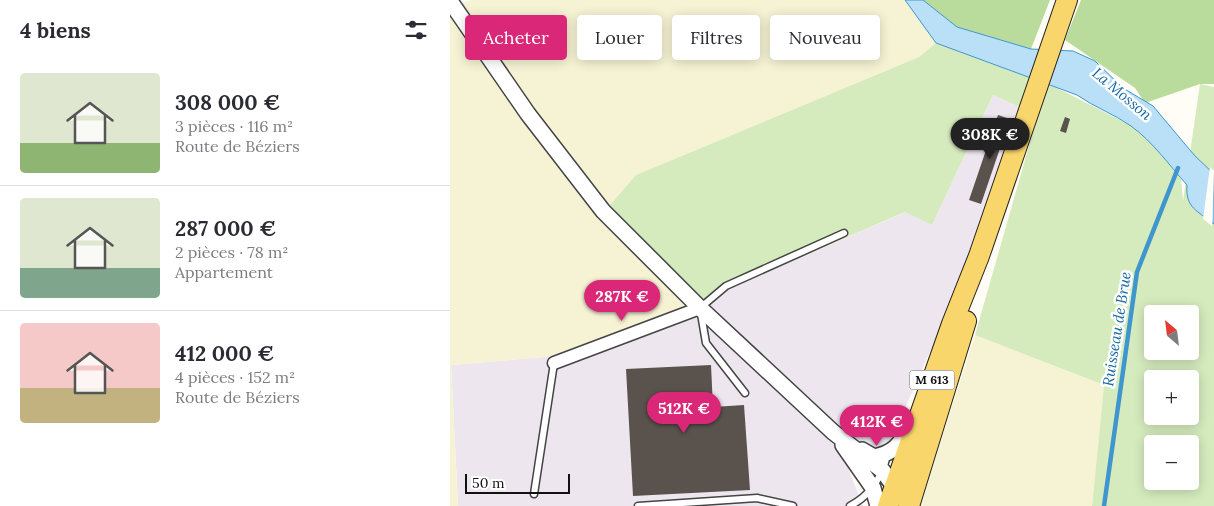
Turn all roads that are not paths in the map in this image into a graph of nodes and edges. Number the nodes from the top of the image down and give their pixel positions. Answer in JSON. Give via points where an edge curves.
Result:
{"nodes":[{"id":1,"x":1067,"y":0,"type":"edge"},
{"id":2,"x":450,"y":1,"type":"edge"},
{"id":3,"x":844,"y":233,"type":"dead end"},
{"id":4,"x":979,"y":256,"type":"junction"},
{"id":5,"x":700,"y":308,"type":"junction"},
{"id":6,"x":554,"y":363,"type":"joint"},
{"id":7,"x":745,"y":393,"type":"dead end"},
{"id":8,"x":924,"y":405,"type":"junction"},
{"id":9,"x":833,"y":432,"type":"junction"},
{"id":10,"x":887,"y":454,"type":"junction"},
{"id":11,"x":883,"y":472,"type":"junction"},
{"id":12,"x":873,"y":488,"type":"junction"},
{"id":13,"x":534,"y":494,"type":"dead end"},
{"id":14,"x":892,"y":497,"type":"edge"},
{"id":15,"x":911,"y":502,"type":"edge"},
{"id":16,"x":638,"y":506,"type":"edge"},
{"id":17,"x":793,"y":506,"type":"edge"},
{"id":18,"x":850,"y":506,"type":"edge"},
{"id":19,"x":878,"y":506,"type":"edge"}],
"edges":[{"from":1,"to":4,"type":"main road","number":"M 613"},
{"from":2,"to":5,"type":"street","via":[[528,114],[603,211]]},
{"from":3,"to":5,"type":"lane","via":[[726,286]]},
{"from":4,"to":8,"type":"main road","number":"M 613"},
{"from":4,"to":15,"type":"main road","number":"M 613","via":[[964,328]]},
{"from":5,"to":6,"type":"street"},
{"from":5,"to":7,"type":"lane","via":[[706,343]]},
{"from":5,"to":9,"type":"street"},
{"from":6,"to":13,"type":"lane"},
{"from":8,"to":10,"type":"street","via":[[897,449]]},
{"from":8,"to":14,"type":"main road","number":"M 613"},
{"from":9,"to":10,"type":"street","via":[[874,457]]},
{"from":9,"to":11,"type":"street"},
{"from":9,"to":12,"type":"street"},
{"from":10,"to":11,"type":"lane"},
{"from":11,"to":12,"type":"lane"},
{"from":11,"to":14,"type":"street"},
{"from":12,"to":14,"type":"street"},
{"from":12,"to":18,"type":"lane"},
{"from":12,"to":19,"type":"street"},
{"from":14,"to":15,"type":"street"},
{"from":16,"to":17,"type":"lane","via":[[757,498]]}]}
